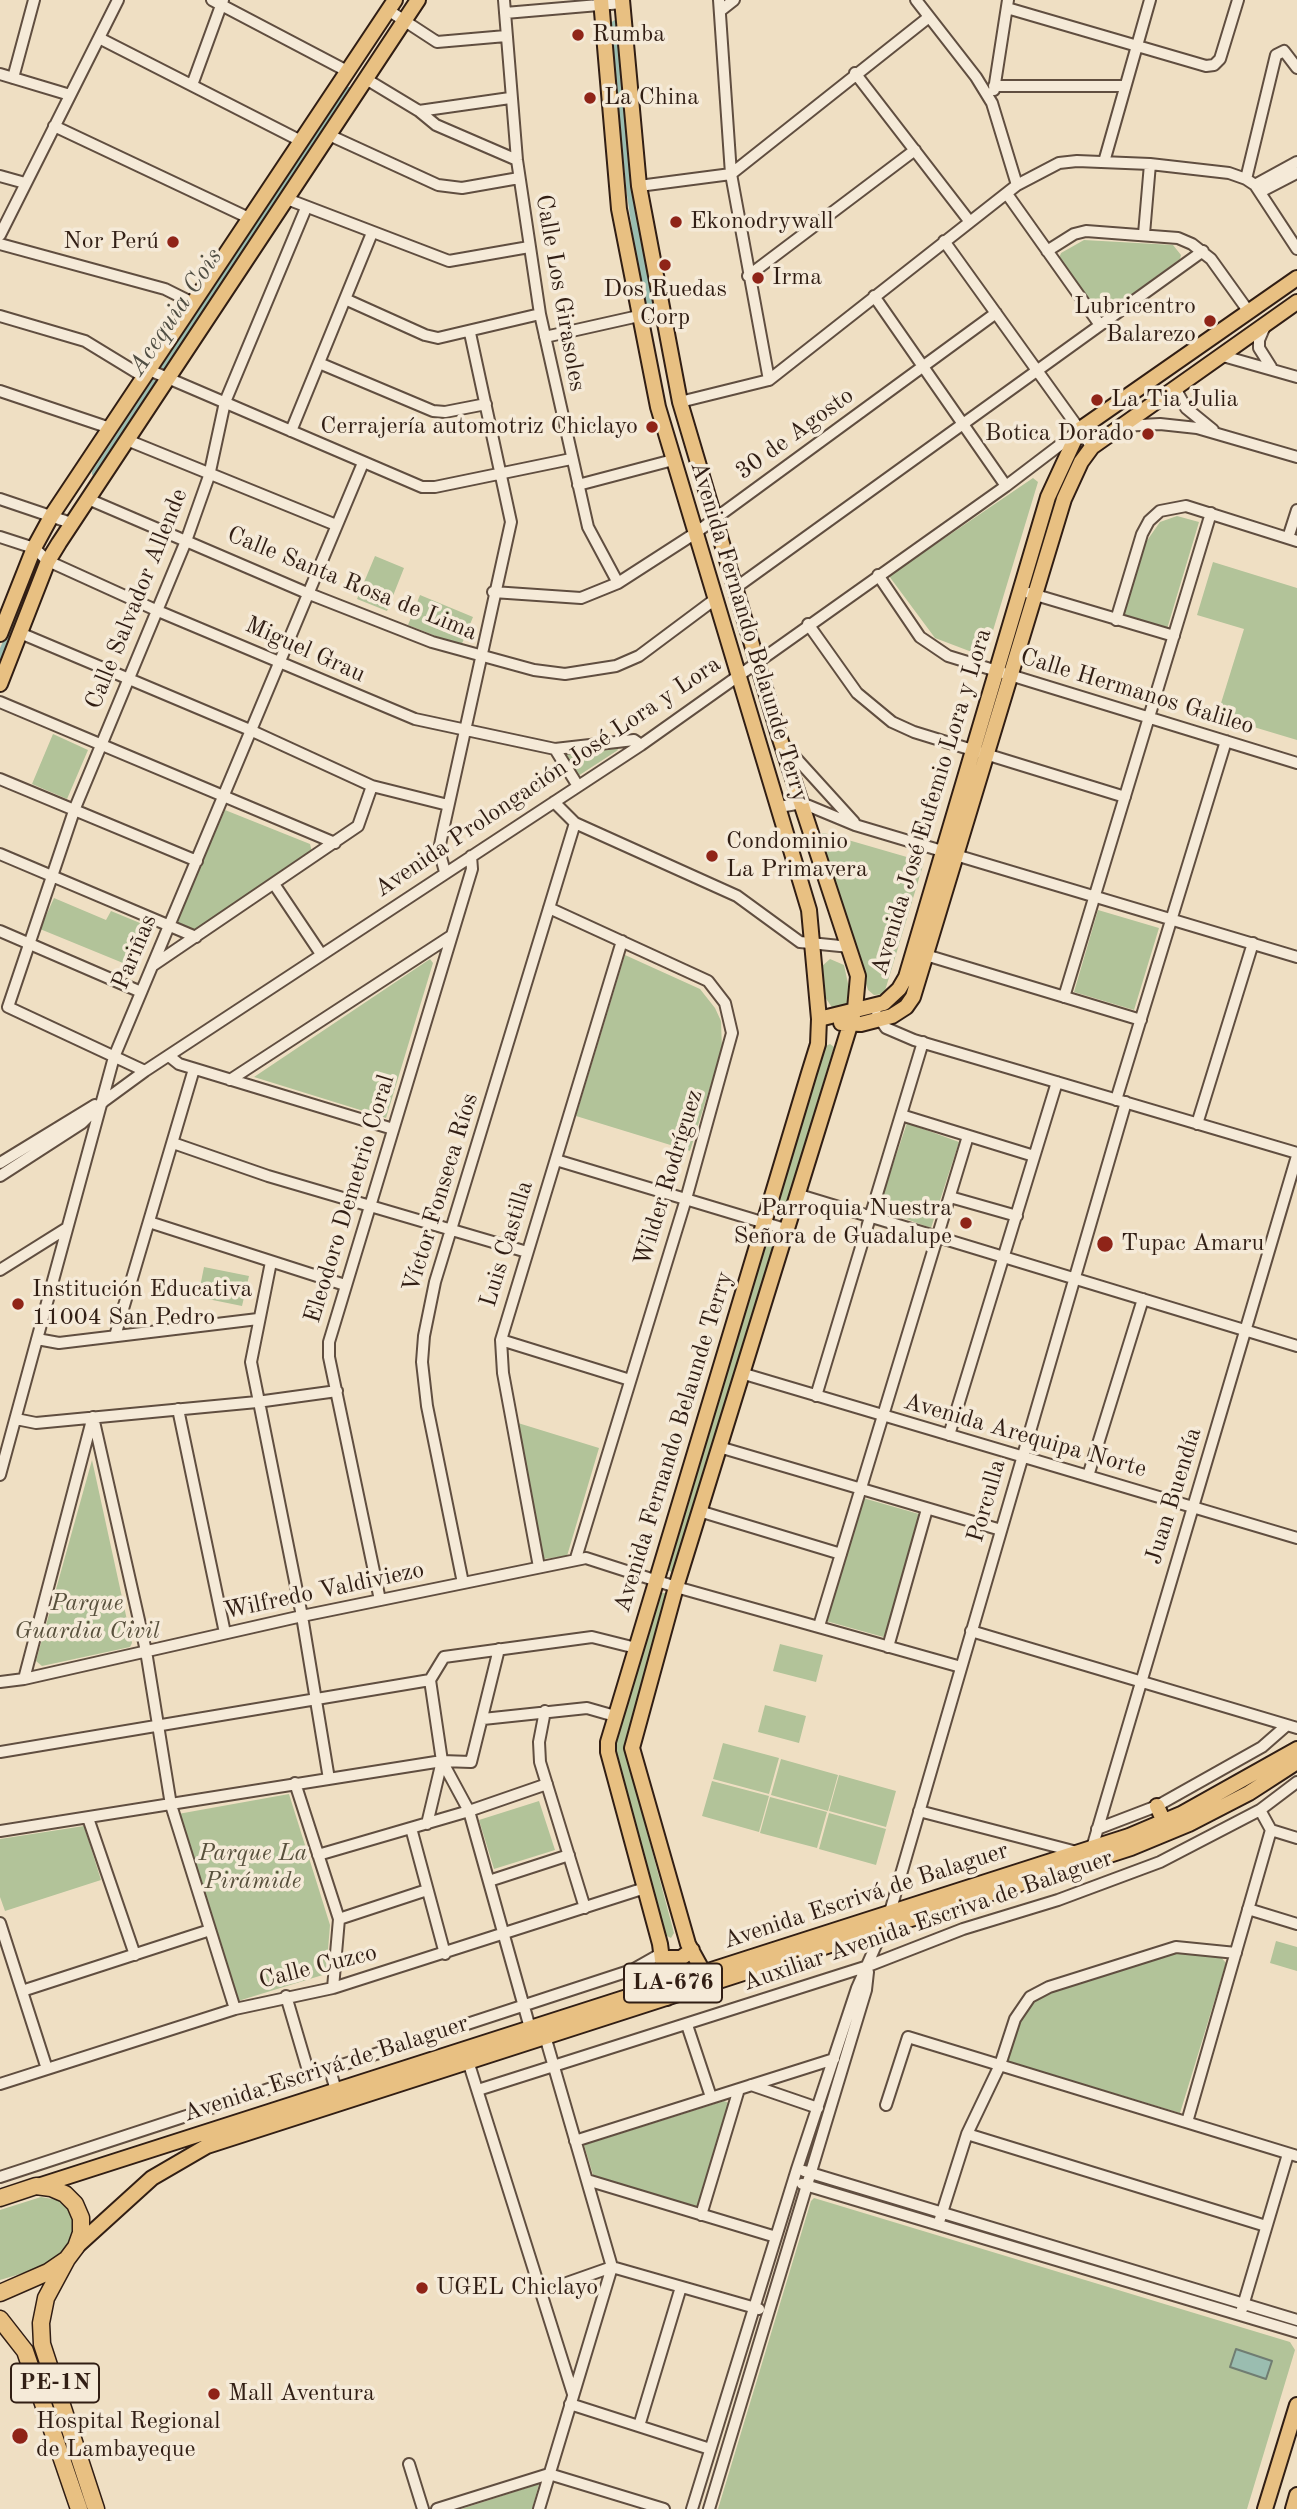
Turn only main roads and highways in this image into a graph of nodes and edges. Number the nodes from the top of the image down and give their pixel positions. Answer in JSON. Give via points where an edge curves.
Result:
{"nodes":[{"id":1,"x":418,"y":0,"type":"edge"},
{"id":2,"x":601,"y":2,"type":"edge"},
{"id":3,"x":622,"y":2,"type":"edge"},
{"id":4,"x":390,"y":5,"type":"edge"},
{"id":5,"x":1297,"y":278,"type":"edge"},
{"id":6,"x":1297,"y":303,"type":"edge"},
{"id":7,"x":1028,"y":593,"type":"junction"},
{"id":8,"x":0,"y":634,"type":"edge"},
{"id":9,"x":0,"y":684,"type":"edge"},
{"id":10,"x":920,"y":954,"type":"junction"},
{"id":11,"x":852,"y":1016,"type":"junction"},
{"id":12,"x":819,"y":1019,"type":"junction"},
{"id":13,"x":1297,"y":1749,"type":"edge"},
{"id":14,"x":1297,"y":1762,"type":"edge"},
{"id":15,"x":1157,"y":1806,"type":"road end"},
{"id":16,"x":1164,"y":1822,"type":"junction"},
{"id":17,"x":692,"y":1950,"type":"junction"},
{"id":18,"x":662,"y":1956,"type":"junction"},
{"id":19,"x":708,"y":1978,"type":"junction"},
{"id":20,"x":665,"y":1992,"type":"junction"},
{"id":21,"x":37,"y":2186,"type":"junction"},
{"id":22,"x":1,"y":2195,"type":"edge"},
{"id":23,"x":72,"y":2253,"type":"junction"},
{"id":24,"x":0,"y":2293,"type":"edge"},
{"id":25,"x":0,"y":2319,"type":"edge"},
{"id":26,"x":1297,"y":2405,"type":"edge"},
{"id":27,"x":1297,"y":2496,"type":"edge"},
{"id":28,"x":79,"y":2509,"type":"edge"},
{"id":29,"x":96,"y":2509,"type":"edge"},
{"id":30,"x":1265,"y":2509,"type":"edge"},
{"id":31,"x":1293,"y":2509,"type":"edge"}],
"edges":[{"from":1,"to":9,"type":"main road","via":[[48,560]]},
{"from":2,"to":12,"type":"main road","name":"Avenida Fernando Belaunde Terry","via":[[619,209],[638,316],[694,534],[809,909]]},
{"from":3,"to":11,"type":"main road","name":"Avenida Fernando Belaunde Terry","via":[[639,186],[680,402],[780,739],[850,947],[858,976]]},
{"from":4,"to":8,"type":"main road","via":[[52,516],[34,548]]},
{"from":5,"to":7,"type":"main road","name":"Avenida José Eufemio Lora y Lora","via":[[1079,430],[1057,472]]},
{"from":6,"to":7,"type":"main road","name":"Avenida José Eufemio Lora y Lora","via":[[1092,447],[1068,488]]},
{"from":7,"to":10,"type":"main road","name":"Avenida José Eufemio Lora y Lora"},
{"from":10,"to":11,"type":"main road","name":"Avenida José Eufemio Lora y Lora","via":[[899,989],[884,1003]]},
{"from":10,"to":11,"type":"main road","name":"Avenida José Eufemio Lora y Lora","via":[[913,997],[906,1007],[879,1020]]},
{"from":11,"to":12,"type":"main road","name":"Avenida José Eufemio Lora y Lora"},
{"from":11,"to":17,"type":"main road","name":"Avenida Fernando Belaunde Terry","via":[[676,1587],[632,1748]]},
{"from":12,"to":18,"type":"main road","name":"Avenida Fernando Belaunde Terry","via":[[818,1044],[615,1716],[608,1752]]},
{"from":13,"to":16,"type":"main road","name":"Avenida Escrivá de Balaguer","number":"LA-676"},
{"from":14,"to":19,"type":"main road","name":"Avenida Escrivá de Balaguer","number":"LA-676","via":[[1201,1818],[1130,1848]]},
{"from":15,"to":16,"type":"main road"},
{"from":16,"to":19,"type":"main road","name":"Avenida Escrivá de Balaguer","number":"LA-676","via":[[890,1912]]},
{"from":17,"to":18,"type":"main road","via":[[681,1958]]},
{"from":17,"to":19,"type":"main road","name":"Avenida Fernando Belaunde Terry"},
{"from":18,"to":20,"type":"main road","name":"Avenida Fernando Belaunde Terry"},
{"from":19,"to":20,"type":"main road","name":"Avenida Escrivá de Balaguer","number":"LA-676"},
{"from":20,"to":21,"type":"main road","name":"Avenida Escrivá de Balaguer","number":"LA-676","via":[[530,2028]]},
{"from":20,"to":23,"type":"main road","name":"Avenida Escrivá de Balaguer","number":"LA-676","via":[[187,2155],[152,2178]]},
{"from":21,"to":22,"type":"highway"},
{"from":21,"to":23,"type":"highway","number":"PE-1N","via":[[65,2194],[75,2204],[81,2225]]},
{"from":23,"to":24,"type":"highway","via":[[32,2281]]},
{"from":23,"to":29,"type":"highway","number":"PE-1N","via":[[46,2298],[42,2344]]},
{"from":25,"to":28,"type":"highway","number":"PE-1N","via":[[25,2351]]},
{"from":26,"to":30,"type":"main road"},
{"from":27,"to":31,"type":"main road"}]}
